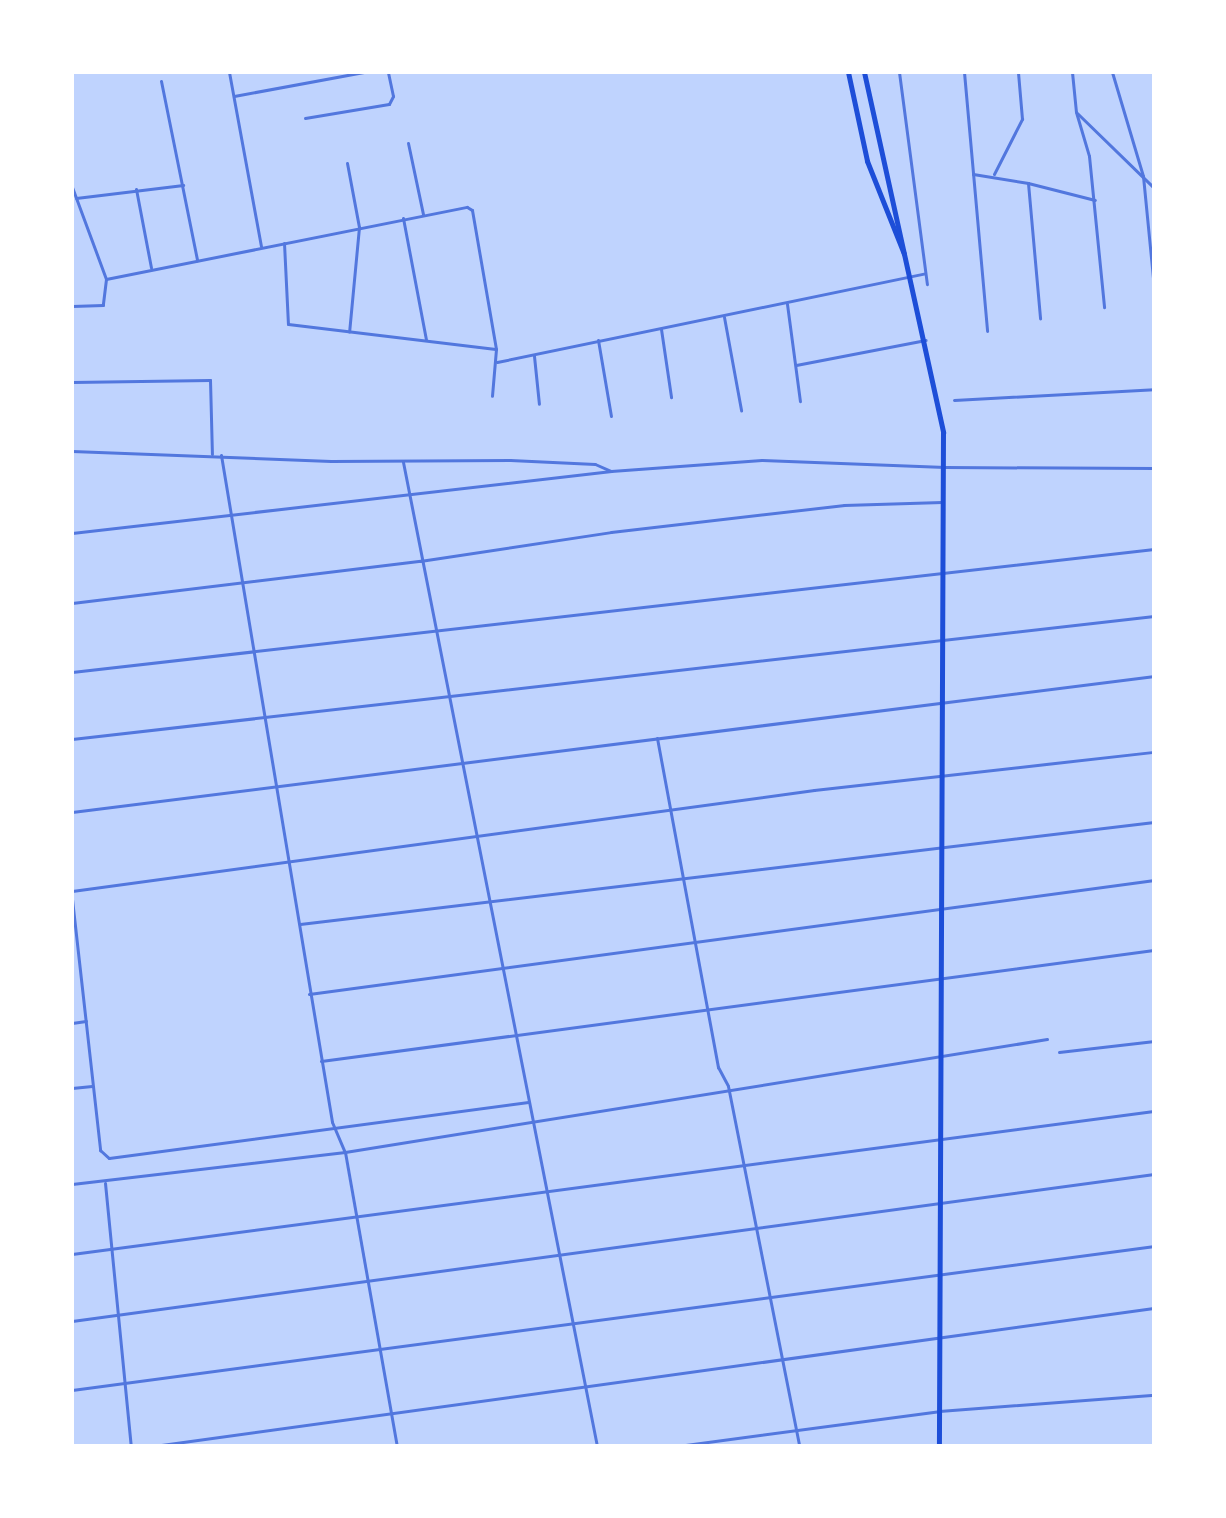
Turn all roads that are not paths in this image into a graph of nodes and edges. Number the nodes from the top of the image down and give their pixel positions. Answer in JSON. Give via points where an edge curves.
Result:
{"nodes":[{"id":1,"x":229,"y":72,"type":"edge"},
{"id":2,"x":364,"y":72,"type":"edge"},
{"id":3,"x":388,"y":72,"type":"edge"},
{"id":4,"x":848,"y":72,"type":"edge"},
{"id":5,"x":864,"y":72,"type":"edge"},
{"id":6,"x":899,"y":72,"type":"edge"},
{"id":7,"x":964,"y":72,"type":"edge"},
{"id":8,"x":1018,"y":72,"type":"edge"},
{"id":9,"x":1072,"y":72,"type":"edge"},
{"id":10,"x":1112,"y":72,"type":"edge"},
{"id":11,"x":161,"y":81,"type":"dead end"},
{"id":12,"x":234,"y":96,"type":"junction"},
{"id":13,"x":1076,"y":112,"type":"junction"},
{"id":14,"x":305,"y":118,"type":"dead end"},
{"id":15,"x":408,"y":143,"type":"dead end"},
{"id":16,"x":347,"y":163,"type":"dead end"},
{"id":17,"x":973,"y":174,"type":"junction"},
{"id":18,"x":994,"y":174,"type":"junction"},
{"id":19,"x":1143,"y":176,"type":"junction"},
{"id":20,"x":1028,"y":183,"type":"junction"},
{"id":21,"x":183,"y":185,"type":"junction"},
{"id":22,"x":72,"y":187,"type":"edge"},
{"id":23,"x":1154,"y":188,"type":"edge"},
{"id":24,"x":136,"y":189,"type":"junction"},
{"id":25,"x":76,"y":198,"type":"junction"},
{"id":26,"x":1095,"y":200,"type":"junction"},
{"id":27,"x":423,"y":214,"type":"junction"},
{"id":28,"x":403,"y":218,"type":"junction"},
{"id":29,"x":359,"y":227,"type":"junction"},
{"id":30,"x":284,"y":241,"type":"junction"},
{"id":31,"x":261,"y":246,"type":"junction"},
{"id":32,"x":197,"y":260,"type":"junction"},
{"id":33,"x":909,"y":265,"type":"junction"},
{"id":34,"x":151,"y":269,"type":"junction"},
{"id":35,"x":925,"y":273,"type":"junction"},
{"id":36,"x":911,"y":276,"type":"junction"},
{"id":37,"x":106,"y":279,"type":"junction"},
{"id":38,"x":927,"y":284,"type":"dead end"},
{"id":39,"x":1154,"y":289,"type":"edge"},
{"id":40,"x":787,"y":304,"type":"junction"},
{"id":41,"x":72,"y":306,"type":"edge"},
{"id":42,"x":1104,"y":307,"type":"dead end"},
{"id":43,"x":724,"y":317,"type":"junction"},
{"id":44,"x":1040,"y":318,"type":"dead end"},
{"id":45,"x":661,"y":329,"type":"junction"},
{"id":46,"x":987,"y":331,"type":"dead end"},
{"id":47,"x":349,"y":332,"type":"junction"},
{"id":48,"x":598,"y":340,"type":"junction"},
{"id":49,"x":926,"y":340,"type":"junction"},
{"id":50,"x":426,"y":342,"type":"junction"},
{"id":51,"x":496,"y":349,"type":"junction"},
{"id":52,"x":534,"y":356,"type":"junction"},
{"id":53,"x":497,"y":362,"type":"junction"},
{"id":54,"x":796,"y":365,"type":"junction"},
{"id":55,"x":72,"y":382,"type":"edge"},
{"id":56,"x":1154,"y":389,"type":"edge"},
{"id":57,"x":492,"y":396,"type":"dead end"},
{"id":58,"x":671,"y":397,"type":"dead end"},
{"id":59,"x":954,"y":400,"type":"dead end"},
{"id":60,"x":800,"y":401,"type":"dead end"},
{"id":61,"x":539,"y":404,"type":"dead end"},
{"id":62,"x":741,"y":410,"type":"dead end"},
{"id":63,"x":611,"y":416,"type":"dead end"},
{"id":64,"x":72,"y":451,"type":"edge"},
{"id":65,"x":212,"y":455,"type":"junction"},
{"id":66,"x":221,"y":455,"type":"junction"},
{"id":67,"x":403,"y":462,"type":"junction"},
{"id":68,"x":945,"y":467,"type":"junction"},
{"id":69,"x":1154,"y":468,"type":"edge"},
{"id":70,"x":611,"y":471,"type":"junction"},
{"id":71,"x":407,"y":494,"type":"junction"},
{"id":72,"x":942,"y":502,"type":"junction"},
{"id":73,"x":228,"y":514,"type":"junction"},
{"id":74,"x":72,"y":533,"type":"edge"},
{"id":75,"x":1154,"y":549,"type":"edge"},
{"id":76,"x":420,"y":561,"type":"junction"},
{"id":77,"x":941,"y":572,"type":"junction"},
{"id":78,"x":242,"y":581,"type":"junction"},
{"id":79,"x":72,"y":603,"type":"edge"},
{"id":80,"x":1154,"y":616,"type":"edge"},
{"id":81,"x":435,"y":631,"type":"junction"},
{"id":82,"x":940,"y":639,"type":"junction"},
{"id":83,"x":253,"y":653,"type":"junction"},
{"id":84,"x":72,"y":672,"type":"edge"},
{"id":85,"x":1154,"y":676,"type":"edge"},
{"id":86,"x":447,"y":696,"type":"junction"},
{"id":87,"x":942,"y":699,"type":"junction"},
{"id":88,"x":266,"y":718,"type":"junction"},
{"id":89,"x":657,"y":738,"type":"junction"},
{"id":90,"x":72,"y":739,"type":"edge"},
{"id":91,"x":1154,"y":752,"type":"edge"},
{"id":92,"x":459,"y":765,"type":"junction"},
{"id":93,"x":942,"y":779,"type":"junction"},
{"id":94,"x":278,"y":787,"type":"junction"},
{"id":95,"x":668,"y":810,"type":"junction"},
{"id":96,"x":72,"y":812,"type":"edge"},
{"id":97,"x":1154,"y":822,"type":"edge"},
{"id":98,"x":473,"y":834,"type":"junction"},
{"id":99,"x":944,"y":849,"type":"junction"},
{"id":100,"x":288,"y":860,"type":"junction"},
{"id":101,"x":684,"y":876,"type":"junction"},
{"id":102,"x":1154,"y":880,"type":"edge"},
{"id":103,"x":72,"y":891,"type":"edge"},
{"id":104,"x":72,"y":899,"type":"edge"},
{"id":105,"x":489,"y":902,"type":"junction"},
{"id":106,"x":942,"y":909,"type":"junction"},
{"id":107,"x":300,"y":924,"type":"junction"},
{"id":108,"x":695,"y":941,"type":"junction"},
{"id":109,"x":1154,"y":950,"type":"edge"},
{"id":110,"x":78,"y":955,"type":"junction"},
{"id":111,"x":72,"y":956,"type":"edge"},
{"id":112,"x":501,"y":966,"type":"junction"},
{"id":113,"x":941,"y":979,"type":"junction"},
{"id":114,"x":309,"y":994,"type":"junction"},
{"id":115,"x":707,"y":1007,"type":"junction"},
{"id":116,"x":86,"y":1021,"type":"junction"},
{"id":117,"x":72,"y":1023,"type":"edge"},
{"id":118,"x":514,"y":1033,"type":"junction"},
{"id":119,"x":1047,"y":1039,"type":"dead end"},
{"id":120,"x":1154,"y":1041,"type":"edge"},
{"id":121,"x":1059,"y":1052,"type":"dead end"},
{"id":122,"x":940,"y":1053,"type":"junction"},
{"id":123,"x":321,"y":1061,"type":"junction"},
{"id":124,"x":94,"y":1085,"type":"junction"},
{"id":125,"x":728,"y":1086,"type":"junction"},
{"id":126,"x":72,"y":1088,"type":"edge"},
{"id":127,"x":528,"y":1102,"type":"junction"},
{"id":128,"x":1154,"y":1111,"type":"edge"},
{"id":129,"x":532,"y":1122,"type":"junction"},
{"id":130,"x":332,"y":1126,"type":"junction"},
{"id":131,"x":941,"y":1139,"type":"junction"},
{"id":132,"x":345,"y":1152,"type":"junction"},
{"id":133,"x":743,"y":1166,"type":"junction"},
{"id":134,"x":1154,"y":1174,"type":"edge"},
{"id":135,"x":105,"y":1182,"type":"junction"},
{"id":136,"x":72,"y":1184,"type":"edge"},
{"id":137,"x":547,"y":1194,"type":"junction"},
{"id":138,"x":940,"y":1206,"type":"junction"},
{"id":139,"x":355,"y":1217,"type":"junction"},
{"id":140,"x":755,"y":1232,"type":"junction"},
{"id":141,"x":1154,"y":1246,"type":"edge"},
{"id":142,"x":110,"y":1249,"type":"junction"},
{"id":143,"x":72,"y":1254,"type":"edge"},
{"id":144,"x":560,"y":1258,"type":"junction"},
{"id":145,"x":940,"y":1273,"type":"junction"},
{"id":146,"x":367,"y":1281,"type":"junction"},
{"id":147,"x":768,"y":1298,"type":"junction"},
{"id":148,"x":1154,"y":1308,"type":"edge"},
{"id":149,"x":117,"y":1314,"type":"junction"},
{"id":150,"x":72,"y":1321,"type":"edge"},
{"id":151,"x":571,"y":1322,"type":"junction"},
{"id":152,"x":940,"y":1334,"type":"junction"},
{"id":153,"x":378,"y":1350,"type":"junction"},
{"id":154,"x":778,"y":1359,"type":"junction"},
{"id":155,"x":125,"y":1383,"type":"junction"},
{"id":156,"x":586,"y":1388,"type":"junction"},
{"id":157,"x":72,"y":1390,"type":"edge"},
{"id":158,"x":1154,"y":1395,"type":"edge"},
{"id":159,"x":939,"y":1411,"type":"junction"},
{"id":160,"x":391,"y":1414,"type":"junction"},
{"id":161,"x":795,"y":1430,"type":"junction"},
{"id":162,"x":131,"y":1446,"type":"edge"},
{"id":163,"x":154,"y":1446,"type":"edge"},
{"id":164,"x":397,"y":1446,"type":"edge"},
{"id":165,"x":597,"y":1446,"type":"edge"},
{"id":166,"x":678,"y":1446,"type":"edge"},
{"id":167,"x":799,"y":1446,"type":"edge"},
{"id":168,"x":939,"y":1446,"type":"edge"}],
"edges":[{"from":1,"to":12,"type":"street"},
{"from":2,"to":12,"type":"street"},
{"from":3,"to":14,"type":"street","via":[[393,96],[389,104]]},
{"from":4,"to":33,"type":"main road","via":[[867,161]]},
{"from":5,"to":33,"type":"main road"},
{"from":6,"to":35,"type":"street"},
{"from":7,"to":17,"type":"street"},
{"from":8,"to":18,"type":"street","via":[[1022,119]]},
{"from":9,"to":13,"type":"street"},
{"from":10,"to":19,"type":"street"},
{"from":11,"to":21,"type":"street"},
{"from":12,"to":31,"type":"street"},
{"from":13,"to":19,"type":"street"},
{"from":13,"to":26,"type":"street"},
{"from":15,"to":27,"type":"street"},
{"from":16,"to":29,"type":"street"},
{"from":17,"to":18,"type":"street"},
{"from":17,"to":46,"type":"street"},
{"from":18,"to":20,"type":"street"},
{"from":19,"to":23,"type":"street"},
{"from":19,"to":39,"type":"street"},
{"from":20,"to":26,"type":"street"},
{"from":20,"to":44,"type":"street"},
{"from":21,"to":24,"type":"street"},
{"from":21,"to":32,"type":"street"},
{"from":22,"to":25,"type":"street"},
{"from":24,"to":25,"type":"street"},
{"from":24,"to":34,"type":"street"},
{"from":25,"to":37,"type":"street"},
{"from":26,"to":42,"type":"street"},
{"from":27,"to":28,"type":"street"},
{"from":27,"to":51,"type":"street","via":[[472,210]]},
{"from":28,"to":29,"type":"street"},
{"from":28,"to":50,"type":"street"},
{"from":29,"to":30,"type":"street"},
{"from":29,"to":47,"type":"street"},
{"from":30,"to":31,"type":"street"},
{"from":30,"to":47,"type":"street","via":[[286,322]]},
{"from":31,"to":32,"type":"street"},
{"from":32,"to":34,"type":"street"},
{"from":33,"to":36,"type":"main road"},
{"from":34,"to":37,"type":"street"},
{"from":35,"to":36,"type":"street"},
{"from":35,"to":38,"type":"street"},
{"from":36,"to":40,"type":"street"},
{"from":36,"to":49,"type":"main road"},
{"from":37,"to":41,"type":"street","via":[[103,305]]},
{"from":40,"to":43,"type":"street"},
{"from":40,"to":54,"type":"street"},
{"from":43,"to":45,"type":"street"},
{"from":43,"to":62,"type":"street"},
{"from":45,"to":48,"type":"street"},
{"from":45,"to":58,"type":"street"},
{"from":47,"to":50,"type":"street"},
{"from":48,"to":52,"type":"street"},
{"from":48,"to":63,"type":"street"},
{"from":49,"to":54,"type":"street"},
{"from":49,"to":68,"type":"main road"},
{"from":50,"to":51,"type":"street"},
{"from":51,"to":53,"type":"street"},
{"from":52,"to":53,"type":"street"},
{"from":52,"to":61,"type":"street"},
{"from":53,"to":57,"type":"street"},
{"from":54,"to":60,"type":"street"},
{"from":55,"to":65,"type":"street","via":[[210,380]]},
{"from":56,"to":59,"type":"street"},
{"from":64,"to":65,"type":"street"},
{"from":65,"to":66,"type":"street"},
{"from":66,"to":67,"type":"street"},
{"from":66,"to":73,"type":"street"},
{"from":67,"to":70,"type":"street","via":[[595,464]]},
{"from":67,"to":71,"type":"street"},
{"from":68,"to":69,"type":"street"},
{"from":68,"to":70,"type":"street","via":[[762,460]]},
{"from":68,"to":72,"type":"main road"},
{"from":70,"to":71,"type":"street"},
{"from":71,"to":73,"type":"street"},
{"from":71,"to":76,"type":"street"},
{"from":72,"to":76,"type":"street","via":[[844,505]]},
{"from":72,"to":77,"type":"main road"},
{"from":73,"to":74,"type":"street"},
{"from":73,"to":78,"type":"street"},
{"from":75,"to":77,"type":"street"},
{"from":76,"to":78,"type":"street"},
{"from":76,"to":81,"type":"street"},
{"from":77,"to":81,"type":"street"},
{"from":77,"to":82,"type":"main road"},
{"from":78,"to":79,"type":"street"},
{"from":78,"to":83,"type":"street"},
{"from":80,"to":82,"type":"street"},
{"from":81,"to":83,"type":"street"},
{"from":81,"to":86,"type":"street"},
{"from":82,"to":86,"type":"street"},
{"from":82,"to":87,"type":"main road"},
{"from":83,"to":84,"type":"street"},
{"from":83,"to":88,"type":"street"},
{"from":85,"to":87,"type":"street"},
{"from":86,"to":88,"type":"street"},
{"from":86,"to":92,"type":"street"},
{"from":87,"to":89,"type":"street"},
{"from":87,"to":93,"type":"main road"},
{"from":88,"to":90,"type":"street"},
{"from":88,"to":94,"type":"street"},
{"from":89,"to":92,"type":"street"},
{"from":89,"to":95,"type":"street"},
{"from":91,"to":93,"type":"street"},
{"from":92,"to":94,"type":"street"},
{"from":92,"to":98,"type":"street"},
{"from":93,"to":95,"type":"street"},
{"from":93,"to":99,"type":"main road"},
{"from":94,"to":96,"type":"street"},
{"from":94,"to":100,"type":"street"},
{"from":95,"to":98,"type":"street"},
{"from":95,"to":101,"type":"street"},
{"from":97,"to":99,"type":"street"},
{"from":98,"to":100,"type":"street"},
{"from":98,"to":105,"type":"street"},
{"from":99,"to":101,"type":"street"},
{"from":99,"to":106,"type":"main road"},
{"from":100,"to":103,"type":"street"},
{"from":100,"to":107,"type":"street"},
{"from":101,"to":105,"type":"street"},
{"from":101,"to":108,"type":"street"},
{"from":102,"to":106,"type":"street"},
{"from":104,"to":110,"type":"street"},
{"from":105,"to":107,"type":"street"},
{"from":105,"to":112,"type":"street"},
{"from":106,"to":108,"type":"street"},
{"from":106,"to":113,"type":"main road"},
{"from":107,"to":114,"type":"street"},
{"from":108,"to":112,"type":"street"},
{"from":108,"to":115,"type":"street"},
{"from":109,"to":113,"type":"street"},
{"from":110,"to":111,"type":"street"},
{"from":110,"to":116,"type":"street"},
{"from":112,"to":114,"type":"street"},
{"from":112,"to":118,"type":"street"},
{"from":113,"to":115,"type":"street"},
{"from":113,"to":122,"type":"main road"},
{"from":114,"to":123,"type":"street"},
{"from":115,"to":118,"type":"street"},
{"from":115,"to":125,"type":"street","via":[[718,1067]]},
{"from":116,"to":117,"type":"street"},
{"from":116,"to":124,"type":"street"},
{"from":118,"to":123,"type":"street"},
{"from":118,"to":127,"type":"street"},
{"from":119,"to":122,"type":"street","via":[[974,1053]]},
{"from":120,"to":121,"type":"street"},
{"from":122,"to":125,"type":"street"},
{"from":122,"to":131,"type":"main road"},
{"from":123,"to":130,"type":"street"},
{"from":124,"to":126,"type":"street"},
{"from":124,"to":130,"type":"street","via":[[100,1150],[109,1158]]},
{"from":125,"to":129,"type":"street"},
{"from":125,"to":133,"type":"street"},
{"from":127,"to":129,"type":"street"},
{"from":127,"to":130,"type":"street"},
{"from":128,"to":131,"type":"street"},
{"from":129,"to":132,"type":"street"},
{"from":129,"to":137,"type":"street"},
{"from":130,"to":132,"type":"street"},
{"from":131,"to":133,"type":"street"},
{"from":131,"to":138,"type":"main road"},
{"from":132,"to":135,"type":"street"},
{"from":132,"to":139,"type":"street"},
{"from":133,"to":137,"type":"street"},
{"from":133,"to":140,"type":"street"},
{"from":134,"to":138,"type":"street"},
{"from":135,"to":136,"type":"street"},
{"from":135,"to":142,"type":"street"},
{"from":137,"to":139,"type":"street"},
{"from":137,"to":144,"type":"street"},
{"from":138,"to":140,"type":"street"},
{"from":138,"to":145,"type":"main road"},
{"from":139,"to":142,"type":"street"},
{"from":139,"to":146,"type":"street"},
{"from":140,"to":144,"type":"street"},
{"from":140,"to":147,"type":"street"},
{"from":141,"to":145,"type":"street"},
{"from":142,"to":143,"type":"street"},
{"from":142,"to":149,"type":"street"},
{"from":144,"to":146,"type":"street"},
{"from":144,"to":151,"type":"street"},
{"from":145,"to":147,"type":"street"},
{"from":145,"to":152,"type":"main road"},
{"from":146,"to":149,"type":"street"},
{"from":146,"to":153,"type":"street"},
{"from":147,"to":151,"type":"street"},
{"from":147,"to":154,"type":"street"},
{"from":148,"to":152,"type":"street"},
{"from":149,"to":150,"type":"street"},
{"from":149,"to":155,"type":"street"},
{"from":151,"to":153,"type":"street"},
{"from":151,"to":156,"type":"street"},
{"from":152,"to":154,"type":"street"},
{"from":152,"to":159,"type":"main road"},
{"from":153,"to":155,"type":"street"},
{"from":153,"to":160,"type":"street"},
{"from":154,"to":156,"type":"street"},
{"from":154,"to":161,"type":"street"},
{"from":155,"to":157,"type":"street"},
{"from":155,"to":162,"type":"street"},
{"from":156,"to":160,"type":"street"},
{"from":156,"to":165,"type":"street"},
{"from":158,"to":159,"type":"street"},
{"from":159,"to":161,"type":"street"},
{"from":159,"to":168,"type":"main road"},
{"from":160,"to":163,"type":"street"},
{"from":160,"to":164,"type":"street"},
{"from":161,"to":166,"type":"street"},
{"from":161,"to":167,"type":"street"}]}
